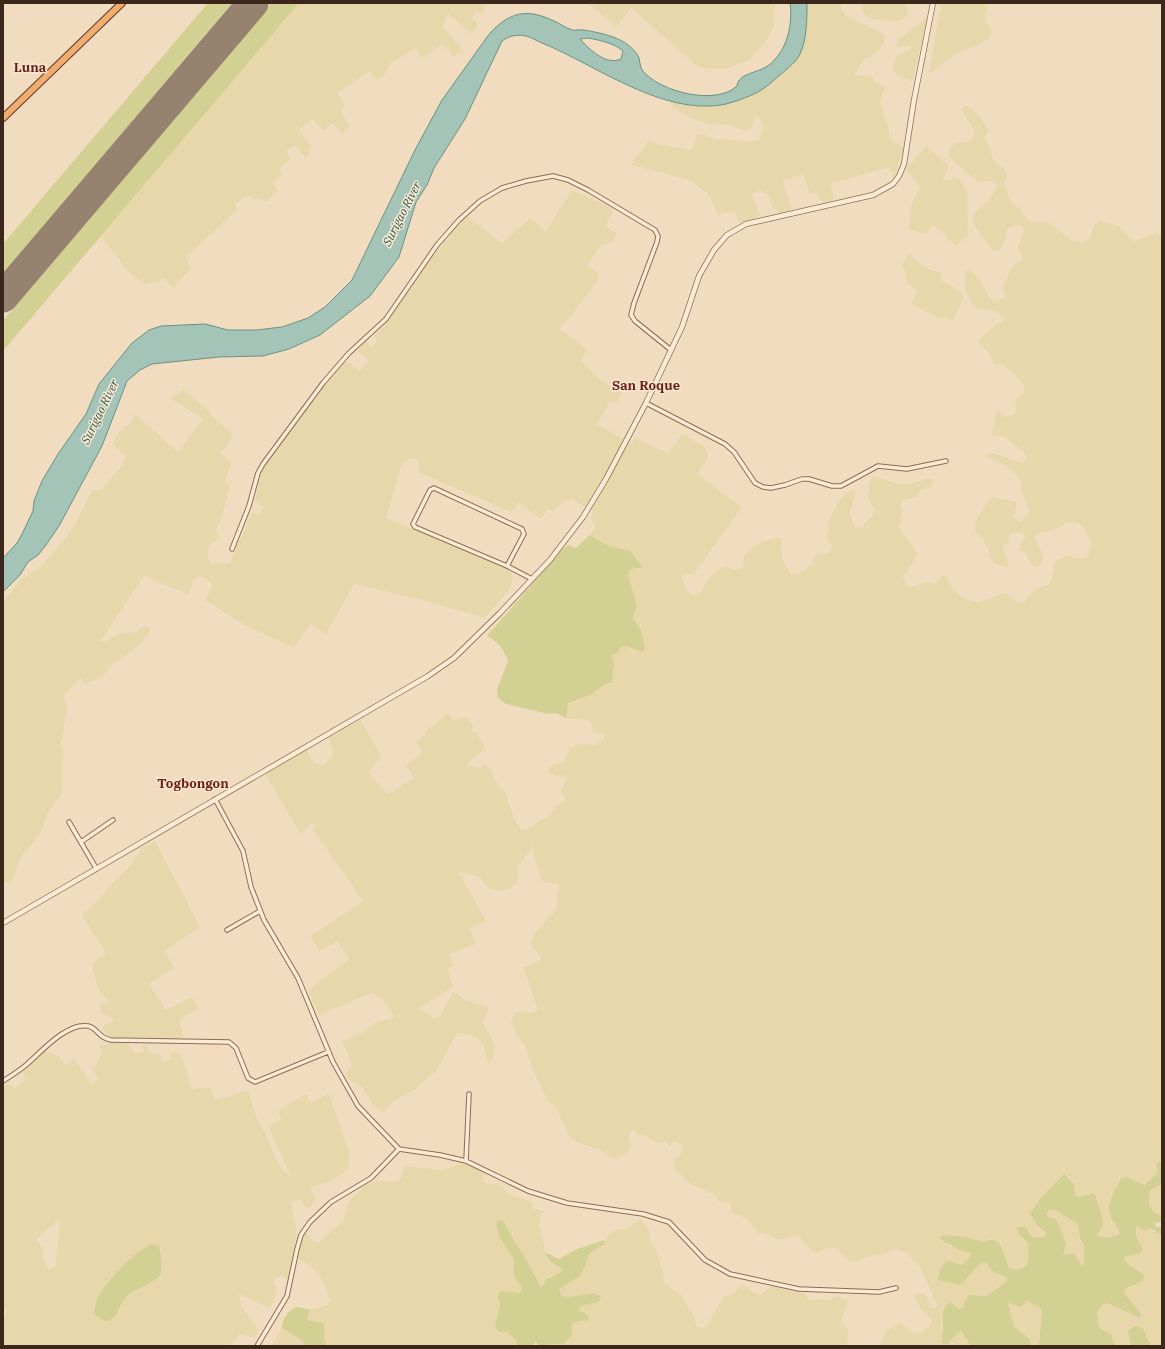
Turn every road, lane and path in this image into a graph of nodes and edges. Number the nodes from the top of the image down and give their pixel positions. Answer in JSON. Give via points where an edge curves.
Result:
{"nodes":[{"id":1,"x":122,"y":3,"type":"edge"},
{"id":2,"x":933,"y":3,"type":"edge"},
{"id":3,"x":3,"y":118,"type":"edge"},
{"id":4,"x":671,"y":350,"type":"junction"},
{"id":5,"x":646,"y":403,"type":"junction"},
{"id":6,"x":946,"y":460,"type":"dead end"},
{"id":7,"x":232,"y":549,"type":"dead end"},
{"id":8,"x":507,"y":566,"type":"junction"},
{"id":9,"x":532,"y":579,"type":"junction"},
{"id":10,"x":215,"y":799,"type":"junction"},
{"id":11,"x":113,"y":820,"type":"dead end"},
{"id":12,"x":70,"y":822,"type":"dead end"},
{"id":13,"x":81,"y":842,"type":"junction"},
{"id":14,"x":96,"y":868,"type":"junction"},
{"id":15,"x":260,"y":911,"type":"junction"},
{"id":16,"x":3,"y":923,"type":"edge"},
{"id":17,"x":227,"y":930,"type":"dead end"},
{"id":18,"x":328,"y":1052,"type":"junction"},
{"id":19,"x":3,"y":1081,"type":"edge"},
{"id":20,"x":469,"y":1094,"type":"dead end"},
{"id":21,"x":399,"y":1150,"type":"junction"},
{"id":22,"x":466,"y":1161,"type":"junction"},
{"id":23,"x":896,"y":1288,"type":"dead end"},
{"id":24,"x":257,"y":1346,"type":"edge"}],
"edges":[{"from":1,"to":3,"type":"highway"},
{"from":2,"to":4,"type":"street","via":[[906,154],[902,171],[896,180],[889,187],[873,195],[746,224],[727,235],[714,250],[699,276],[682,327]]},
{"from":4,"to":5,"type":"street"},
{"from":4,"to":7,"type":"street","via":[[631,315],[657,242],[655,230],[588,190],[559,177],[546,176],[493,192],[465,213],[450,230],[426,259],[386,319],[340,362],[293,422],[258,473],[249,506]]},
{"from":5,"to":6,"type":"street","via":[[730,448],[750,477],[763,487],[778,487],[809,478],[832,486],[841,486],[878,466],[907,469]]},
{"from":5,"to":9,"type":"street","via":[[595,498],[572,533]]},
{"from":8,"to":8,"type":"street","via":[[415,527],[413,524],[430,490],[434,488],[522,529],[524,534]]},
{"from":8,"to":9,"type":"street"},
{"from":9,"to":10,"type":"street","via":[[474,639],[434,673]]},
{"from":10,"to":14,"type":"street"},
{"from":10,"to":15,"type":"street","via":[[243,851],[248,876]]},
{"from":11,"to":13,"type":"street"},
{"from":12,"to":13,"type":"street"},
{"from":13,"to":14,"type":"street"},
{"from":14,"to":16,"type":"street"},
{"from":15,"to":17,"type":"street"},
{"from":15,"to":18,"type":"street","via":[[298,978]]},
{"from":18,"to":19,"type":"street","via":[[255,1082],[248,1078],[236,1048],[230,1042],[111,1040],[102,1038],[94,1029],[85,1026],[66,1032]]},
{"from":18,"to":21,"type":"street","via":[[358,1106]]},
{"from":20,"to":22,"type":"street"},
{"from":21,"to":22,"type":"street"},
{"from":21,"to":24,"type":"street","via":[[371,1178],[331,1202],[310,1222],[297,1249],[287,1296]]},
{"from":22,"to":23,"type":"street","via":[[528,1191],[567,1203],[643,1214],[668,1222],[705,1260],[730,1274],[799,1289],[879,1292]]}]}
